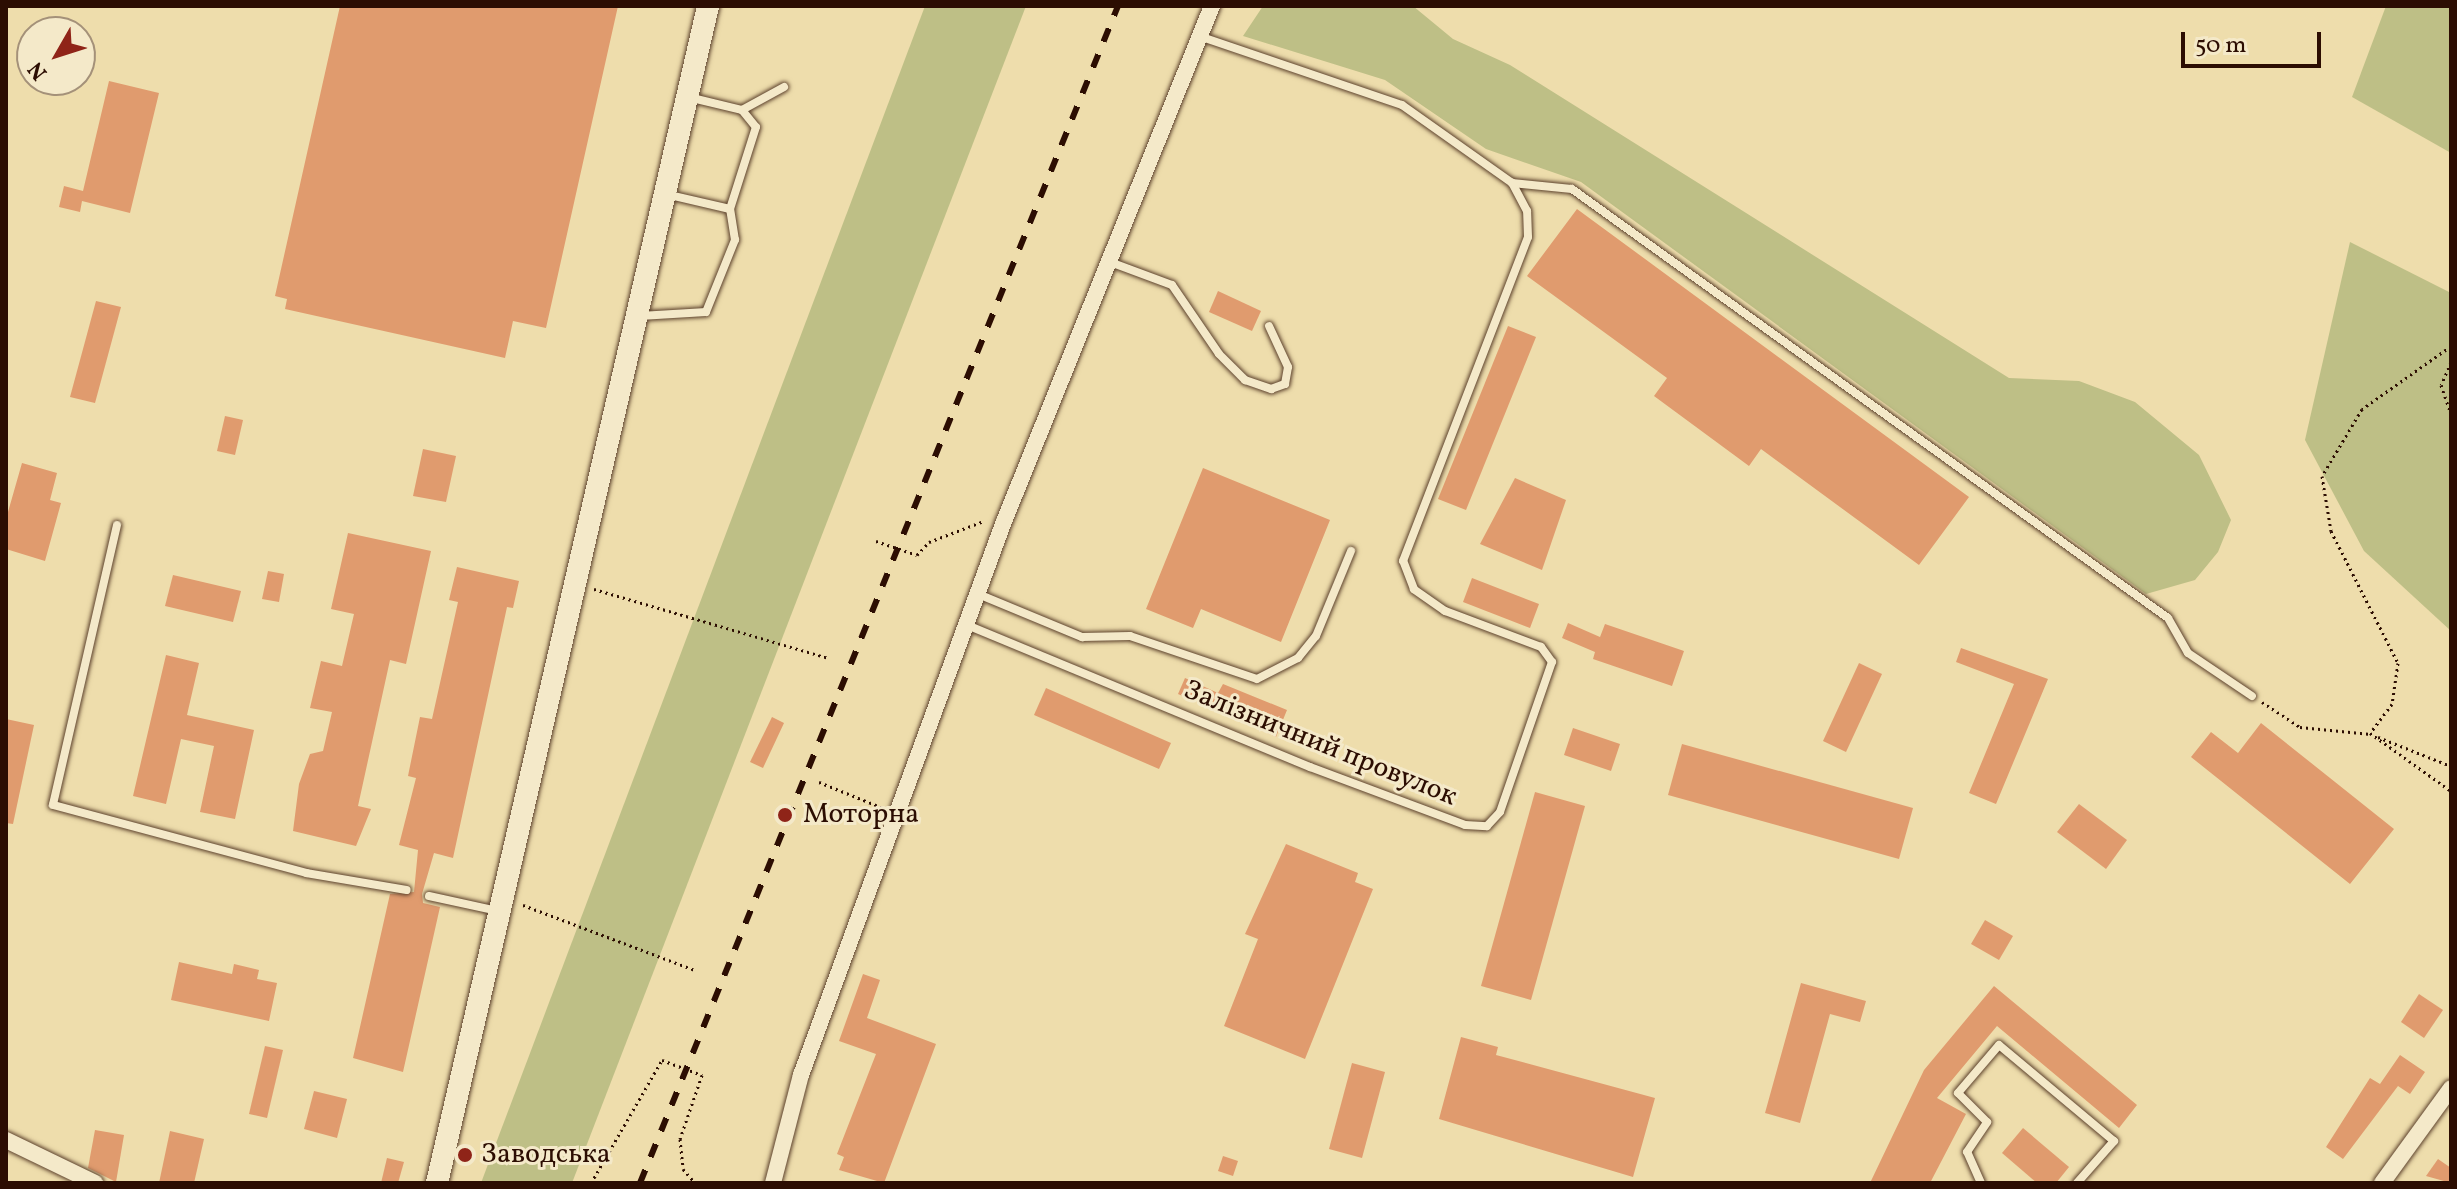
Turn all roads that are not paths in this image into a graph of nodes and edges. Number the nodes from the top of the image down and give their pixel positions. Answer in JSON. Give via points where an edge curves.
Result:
{"nodes":[{"id":1,"x":708,"y":6,"type":"edge"},
{"id":2,"x":1212,"y":6,"type":"edge"},
{"id":3,"x":1202,"y":37,"type":"junction"},
{"id":4,"x":784,"y":87,"type":"dead end"},
{"id":5,"x":688,"y":97,"type":"junction"},
{"id":6,"x":742,"y":110,"type":"junction"},
{"id":7,"x":1512,"y":183,"type":"junction"},
{"id":8,"x":662,"y":193,"type":"junction"},
{"id":9,"x":730,"y":209,"type":"junction"},
{"id":10,"x":1110,"y":262,"type":"junction"},
{"id":11,"x":635,"y":316,"type":"junction"},
{"id":12,"x":1269,"y":326,"type":"dead end"},
{"id":13,"x":117,"y":525,"type":"dead end"},
{"id":14,"x":1351,"y":551,"type":"dead end"},
{"id":15,"x":978,"y":594,"type":"junction"},
{"id":16,"x":967,"y":625,"type":"junction"},
{"id":17,"x":2252,"y":696,"type":"road end"},
{"id":18,"x":407,"y":890,"type":"dead end"},
{"id":19,"x":429,"y":896,"type":"dead end"},
{"id":20,"x":500,"y":904,"type":"junction"},
{"id":21,"x":2451,"y":1088,"type":"edge"},
{"id":22,"x":7,"y":1144,"type":"edge"},
{"id":23,"x":95,"y":1183,"type":"edge"},
{"id":24,"x":437,"y":1183,"type":"edge"},
{"id":25,"x":773,"y":1183,"type":"edge"},
{"id":26,"x":1981,"y":1183,"type":"edge"},
{"id":27,"x":2077,"y":1183,"type":"edge"},
{"id":28,"x":2382,"y":1183,"type":"edge"}],
"edges":[{"from":1,"to":5,"type":"main road"},
{"from":2,"to":3,"type":"street"},
{"from":3,"to":7,"type":"lane","via":[[1402,105]]},
{"from":3,"to":10,"type":"street"},
{"from":4,"to":6,"type":"lane"},
{"from":5,"to":6,"type":"lane"},
{"from":5,"to":8,"type":"main road"},
{"from":6,"to":9,"type":"lane","via":[[756,127]]},
{"from":7,"to":16,"type":"lane","name":"Залізничний провулок","via":[[1527,211],[1528,237],[1403,561],[1414,589],[1445,611],[1549,655],[1500,812],[1487,826],[1465,825]]},
{"from":7,"to":17,"type":"lane","via":[[1572,189],[2168,618],[2188,653]]},
{"from":8,"to":9,"type":"lane"},
{"from":8,"to":11,"type":"main road"},
{"from":9,"to":11,"type":"lane","via":[[735,240],[706,312]]},
{"from":10,"to":12,"type":"lane","via":[[1172,285],[1219,354],[1245,380],[1271,389],[1285,384],[1288,367]]},
{"from":10,"to":15,"type":"street"},
{"from":11,"to":20,"type":"main road"},
{"from":13,"to":18,"type":"lane","via":[[53,805],[306,873]]},
{"from":14,"to":15,"type":"lane","via":[[1316,636],[1298,658],[1257,679],[1130,636],[1082,637]]},
{"from":15,"to":16,"type":"street"},
{"from":16,"to":25,"type":"street","via":[[801,1075]]},
{"from":19,"to":20,"type":"lane"},
{"from":20,"to":24,"type":"main road"},
{"from":21,"to":28,"type":"street"},
{"from":22,"to":23,"type":"street"},
{"from":26,"to":27,"type":"lane","via":[[1967,1152],[1987,1122],[1958,1093],[1999,1045],[2114,1141]]}]}
